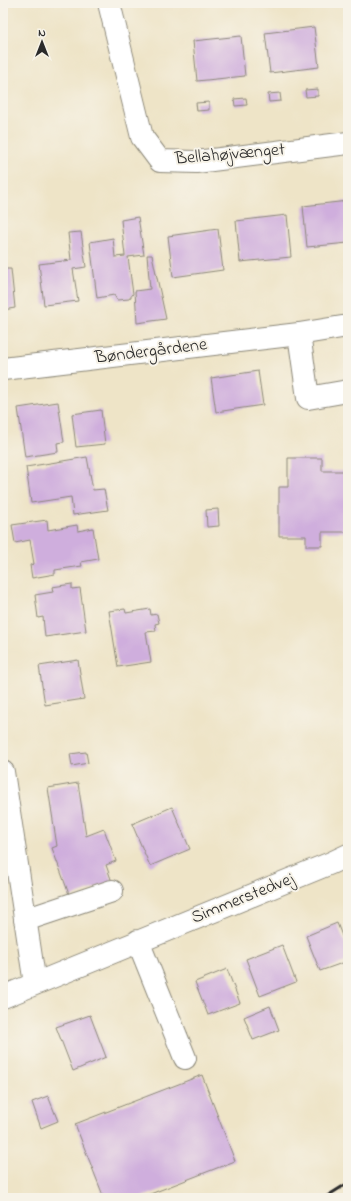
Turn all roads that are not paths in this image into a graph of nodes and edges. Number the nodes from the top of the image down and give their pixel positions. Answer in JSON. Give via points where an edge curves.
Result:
{"nodes":[{"id":1,"x":109,"y":3,"type":"edge"},
{"id":2,"x":348,"y":143,"type":"edge"},
{"id":3,"x":348,"y":326,"type":"edge"},
{"id":4,"x":299,"y":334,"type":"junction"},
{"id":5,"x":3,"y":369,"type":"edge"},
{"id":6,"x":348,"y":390,"type":"edge"},
{"id":7,"x":3,"y":772,"type":"edge"},
{"id":8,"x":348,"y":855,"type":"edge"},
{"id":9,"x":112,"y":891,"type":"dead end"},
{"id":10,"x":25,"y":920,"type":"junction"},
{"id":11,"x":138,"y":941,"type":"junction"},
{"id":12,"x":35,"y":984,"type":"junction"},
{"id":13,"x":3,"y":997,"type":"edge"},
{"id":14,"x":185,"y":1058,"type":"dead end"}],
"edges":[{"from":1,"to":2,"type":"street","name":"Bellahøjvænget","via":[[142,137],[160,161],[196,162]]},
{"from":3,"to":4,"type":"street","name":"Bøndergårdene"},
{"from":4,"to":5,"type":"street","name":"Bøndergårdene"},
{"from":4,"to":6,"type":"street","via":[[308,398]]},
{"from":7,"to":10,"type":"street"},
{"from":8,"to":11,"type":"street","name":"Simmerstedvej"},
{"from":9,"to":10,"type":"street"},
{"from":10,"to":12,"type":"street"},
{"from":11,"to":12,"type":"street","name":"Simmerstedvej"},
{"from":11,"to":14,"type":"street"},
{"from":12,"to":13,"type":"street","name":"Simmerstedvej"}]}
